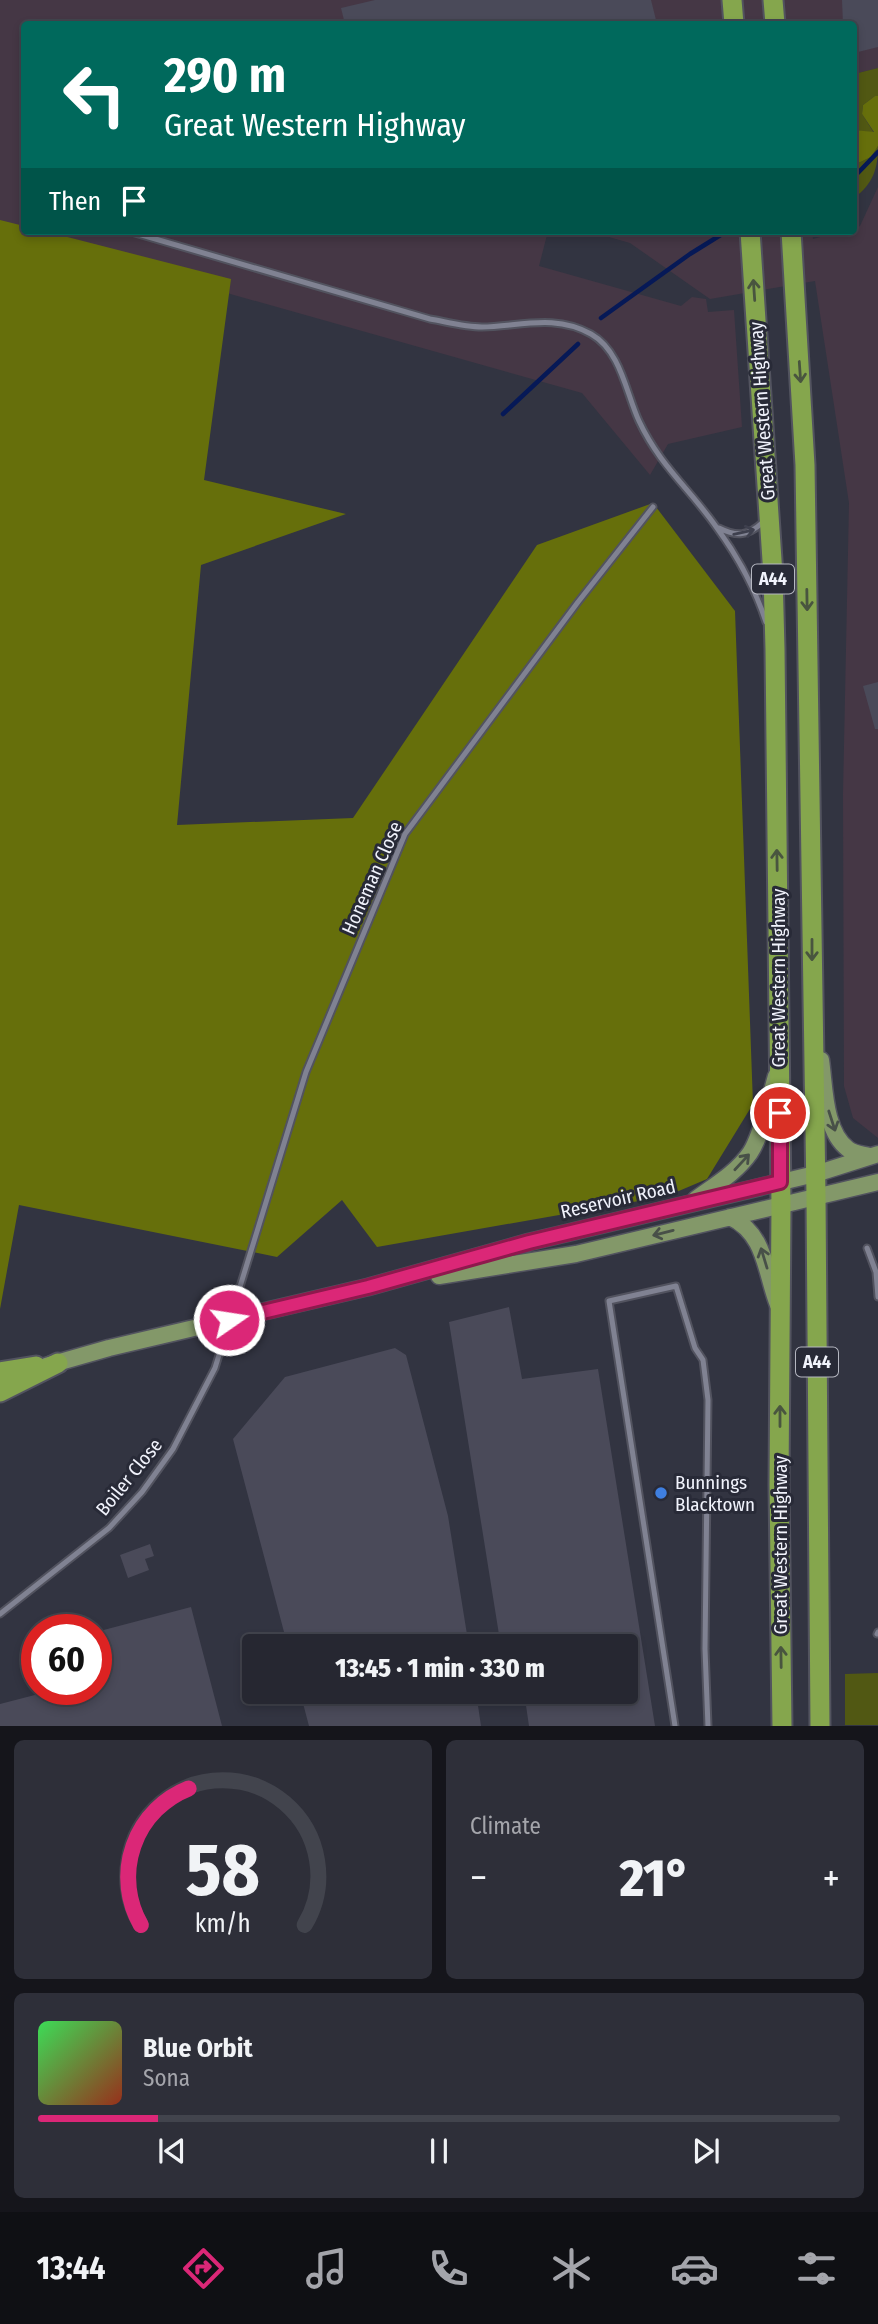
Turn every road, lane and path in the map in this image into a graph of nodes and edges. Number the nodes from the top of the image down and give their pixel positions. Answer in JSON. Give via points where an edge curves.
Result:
{"nodes":[{"id":1,"x":732,"y":0,"type":"edge"},
{"id":2,"x":773,"y":0,"type":"edge"},
{"id":3,"x":734,"y":21,"type":"edge"},
{"id":4,"x":775,"y":21,"type":"edge"},
{"id":5,"x":142,"y":235,"type":"edge"},
{"id":6,"x":750,"y":235,"type":"edge"},
{"id":7,"x":791,"y":235,"type":"edge"},
{"id":8,"x":653,"y":507,"type":"dead end"},
{"id":9,"x":769,"y":517,"type":"junction"},
{"id":10,"x":717,"y":527,"type":"junction"},
{"id":11,"x":775,"y":649,"type":"junction"},
{"id":12,"x":813,"y":1006,"type":"junction"},
{"id":13,"x":779,"y":1068,"type":"junction"},
{"id":14,"x":874,"y":1155,"type":"edge"},
{"id":15,"x":815,"y":1174,"type":"junction"},
{"id":16,"x":780,"y":1182,"type":"junction"},
{"id":17,"x":878,"y":1182,"type":"edge"},
{"id":18,"x":816,"y":1196,"type":"junction"},
{"id":19,"x":688,"y":1204,"type":"junction"},
{"id":20,"x":781,"y":1205,"type":"junction"},
{"id":21,"x":730,"y":1217,"type":"junction"},
{"id":22,"x":867,"y":1248,"type":"dead end"},
{"id":23,"x":368,"y":1287,"type":"junction"},
{"id":24,"x":878,"y":1297,"type":"edge"},
{"id":25,"x":780,"y":1311,"type":"junction"},
{"id":26,"x":229,"y":1320,"type":"junction"},
{"id":27,"x":58,"y":1363,"type":"junction"},
{"id":28,"x":0,"y":1372,"type":"edge"},
{"id":29,"x":0,"y":1379,"type":"edge"},
{"id":30,"x":0,"y":1392,"type":"edge"},
{"id":31,"x":0,"y":1614,"type":"edge"},
{"id":32,"x":675,"y":1726,"type":"edge"},
{"id":33,"x":708,"y":1726,"type":"edge"},
{"id":34,"x":782,"y":1726,"type":"edge"},
{"id":35,"x":820,"y":1726,"type":"edge"}],
"edges":[{"from":1,"to":3,"type":"highway"},
{"from":2,"to":4,"type":"highway"},
{"from":5,"to":10,"type":"lane","via":[[430,319],[479,327],[560,322],[593,335],[617,365],[639,421],[663,464]]},
{"from":9,"to":6,"type":"highway","name":"Great Western Highway","number":"A44","one_way":true},
{"from":7,"to":12,"type":"highway","name":"Great Western Highway","number":"A44","one_way":true,"via":[[805,465]]},
{"from":8,"to":26,"type":"lane","name":"Honeman Close","via":[[405,834],[306,1072]]},
{"from":10,"to":9,"type":"lane","one_way":true,"via":[[744,535]]},
{"from":9,"to":11,"type":"highway","name":"Great Western Highway","number":"A44"},
{"from":10,"to":11,"type":"lane","via":[[754,587]]},
{"from":13,"to":11,"type":"highway","name":"Great Western Highway","number":"A44","one_way":true},
{"from":12,"to":14,"type":"main road","one_way":true,"via":[[835,1131],[849,1150]]},
{"from":12,"to":15,"type":"highway","name":"Great Western Highway","number":"A44"},
{"from":13,"to":16,"type":"highway","name":"Great Western Highway","number":"A44"},
{"from":19,"to":13,"type":"main road","one_way":true,"via":[[726,1179],[751,1153]]},
{"from":14,"to":15,"type":"main road","name":"Reservoir Road"},
{"from":15,"to":16,"type":"main road","name":"Reservoir Road"},
{"from":15,"to":18,"type":"highway","name":"Great Western Highway","number":"A44"},
{"from":16,"to":19,"type":"main road","name":"Reservoir Road"},
{"from":16,"to":20,"type":"highway","name":"Great Western Highway","number":"A44"},
{"from":17,"to":18,"type":"main road","name":"Reservoir Road"},
{"from":18,"to":20,"type":"main road","name":"Reservoir Road"},
{"from":18,"to":35,"type":"highway","name":"Great Western Highway","number":"A44"},
{"from":19,"to":23,"type":"main road","name":"Reservoir Road"},
{"from":20,"to":21,"type":"main road","name":"Reservoir Road"},
{"from":20,"to":25,"type":"highway","name":"Great Western Highway","number":"A44"},
{"from":21,"to":23,"type":"main road","name":"Reservoir Road","one_way":true,"via":[[576,1254]]},
{"from":25,"to":21,"type":"main road","one_way":true,"via":[[760,1245],[747,1227]]},
{"from":22,"to":24,"type":"lane","via":[[876,1272]]},
{"from":23,"to":26,"type":"main road","name":"Reservoir Road"},
{"from":34,"to":25,"type":"highway","name":"Great Western Highway","number":"A44","one_way":true},
{"from":26,"to":27,"type":"main road","name":"Reservoir Road"},
{"from":26,"to":31,"type":"lane","name":"Boiler Close","via":[[207,1386],[150,1482],[109,1528]]},
{"from":27,"to":28,"type":"highway"},
{"from":27,"to":29,"type":"main road","name":"Reservoir Road"},
{"from":27,"to":30,"type":"highway"},
{"from":32,"to":33,"type":"lane","via":[[609,1301],[676,1286],[703,1360],[708,1399]]}]}
